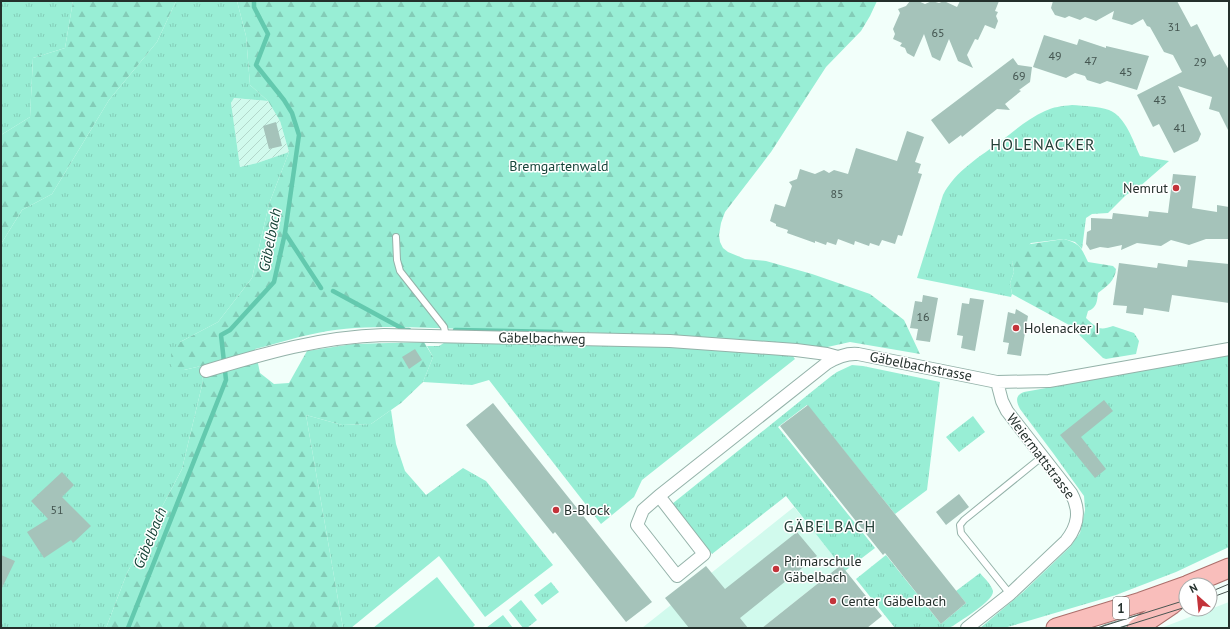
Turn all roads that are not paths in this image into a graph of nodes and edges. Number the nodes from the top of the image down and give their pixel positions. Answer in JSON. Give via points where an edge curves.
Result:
{"nodes":[{"id":1,"x":396,"y":237,"type":"dead end"},
{"id":2,"x":446,"y":336,"type":"junction"},
{"id":3,"x":1229,"y":349,"type":"edge"},
{"id":4,"x":838,"y":357,"type":"junction"},
{"id":5,"x":206,"y":371,"type":"dead end"},
{"id":6,"x":997,"y":382,"type":"junction"},
{"id":7,"x":1043,"y":456,"type":"junction"},
{"id":8,"x":658,"y":496,"type":"junction"},
{"id":9,"x":1229,"y":568,"type":"edge"},
{"id":10,"x":1210,"y":577,"type":"edge"},
{"id":11,"x":1178,"y":590,"type":"edge"},
{"id":12,"x":1010,"y":594,"type":"junction"},
{"id":13,"x":1178,"y":598,"type":"edge"},
{"id":14,"x":1161,"y":611,"type":"junction"},
{"id":15,"x":967,"y":628,"type":"edge"},
{"id":16,"x":1056,"y":628,"type":"edge"},
{"id":17,"x":1106,"y":628,"type":"edge"},
{"id":18,"x":1137,"y":628,"type":"edge"}],
"edges":[{"from":1,"to":2,"type":"lane","via":[[400,271],[441,323]]},
{"from":2,"to":4,"type":"street","name":"Gäbelbachweg","via":[[670,341],[796,350]]},
{"from":2,"to":5,"type":"street","name":"Gäbelbachweg","via":[[354,336],[306,343]]},
{"from":3,"to":6,"type":"street","name":"Gäbelbachstrasse","via":[[1050,381]]},
{"from":4,"to":6,"type":"street","name":"Gäbelbachstrasse","via":[[858,354]]},
{"from":4,"to":8,"type":"street","name":"Gäbelbachstrasse"},
{"from":6,"to":7,"type":"street","name":"Weiermattstrasse","via":[[1007,411]]},
{"from":7,"to":12,"type":"street","name":"Weiermattstrasse","via":[[1071,493],[1077,506],[1077,520],[1066,541]]},
{"from":7,"to":12,"type":"lane","via":[[960,525],[961,533]]},
{"from":8,"to":8,"type":"street","name":"Gäbelbachstrasse","via":[[643,510],[637,525],[677,576],[704,554]]},
{"from":9,"to":10,"type":"main road","number":"1"},
{"from":11,"to":16,"type":"main road","number":"1"},
{"from":12,"to":15,"type":"street","name":"Weiermattstrasse"},
{"from":13,"to":14,"type":"main road","number":"1"},
{"from":14,"to":17,"type":"lane"},
{"from":14,"to":18,"type":"main road","number":"1"}]}
